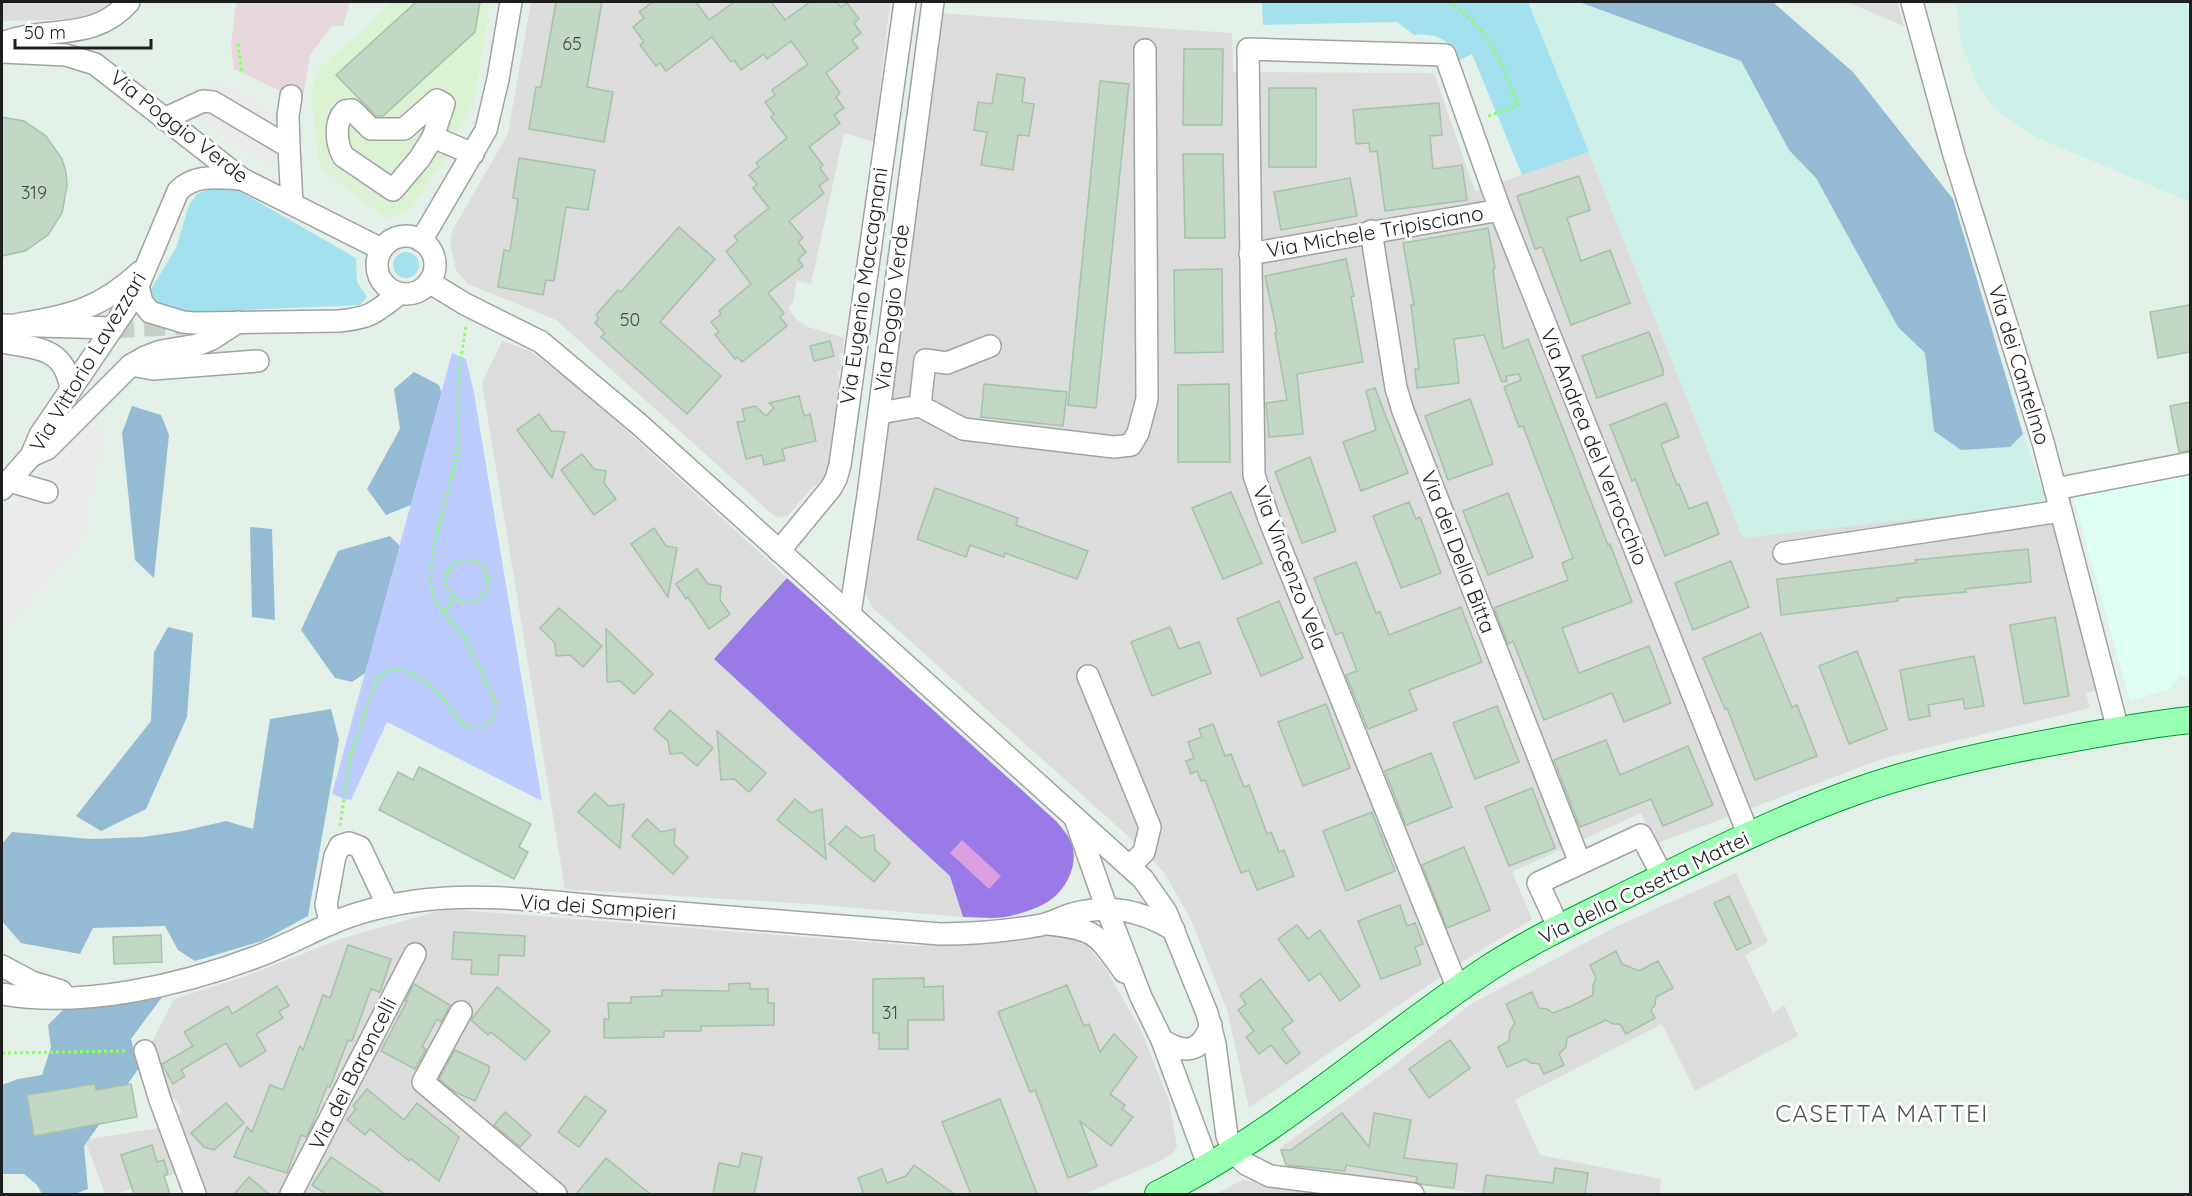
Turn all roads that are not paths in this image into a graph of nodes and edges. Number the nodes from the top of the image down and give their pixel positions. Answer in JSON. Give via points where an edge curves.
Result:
{"nodes":[{"id":1,"x":129,"y":2,"type":"edge"},
{"id":2,"x":511,"y":2,"type":"edge"},
{"id":3,"x":905,"y":2,"type":"edge"},
{"id":4,"x":933,"y":2,"type":"edge"},
{"id":5,"x":1912,"y":2,"type":"edge"},
{"id":6,"x":2,"y":43,"type":"edge"},
{"id":7,"x":1145,"y":50,"type":"dead end"},
{"id":8,"x":2,"y":52,"type":"edge"},
{"id":9,"x":1445,"y":55,"type":"joint"},
{"id":10,"x":291,"y":96,"type":"dead end"},
{"id":11,"x":164,"y":119,"type":"junction"},
{"id":12,"x":433,"y":137,"type":"junction"},
{"id":13,"x":289,"y":147,"type":"junction"},
{"id":14,"x":473,"y":154,"type":"junction"},
{"id":15,"x":242,"y":179,"type":"junction"},
{"id":16,"x":292,"y":204,"type":"junction"},
{"id":17,"x":1500,"y":210,"type":"junction"},
{"id":18,"x":1371,"y":231,"type":"junction"},
{"id":19,"x":421,"y":241,"type":"junction"},
{"id":20,"x":381,"y":249,"type":"junction"},
{"id":21,"x":1250,"y":254,"type":"junction"},
{"id":22,"x":141,"y":278,"type":"junction"},
{"id":23,"x":429,"y":282,"type":"junction"},
{"id":24,"x":399,"y":294,"type":"junction"},
{"id":25,"x":238,"y":322,"type":"junction"},
{"id":26,"x":10,"y":325,"type":"edge"},
{"id":27,"x":113,"y":327,"type":"junction"},
{"id":28,"x":2,"y":342,"type":"edge"},
{"id":29,"x":990,"y":346,"type":"dead end"},
{"id":30,"x":258,"y":362,"type":"dead end"},
{"id":31,"x":131,"y":365,"type":"junction"},
{"id":32,"x":71,"y":389,"type":"junction"},
{"id":33,"x":920,"y":406,"type":"junction"},
{"id":34,"x":879,"y":414,"type":"junction"},
{"id":35,"x":31,"y":456,"type":"junction"},
{"id":36,"x":2190,"y":463,"type":"edge"},
{"id":37,"x":5,"y":485,"type":"edge"},
{"id":38,"x":2055,"y":489,"type":"junction"},
{"id":39,"x":47,"y":492,"type":"dead end"},
{"id":40,"x":2061,"y":511,"type":"junction"},
{"id":41,"x":779,"y":551,"type":"junction"},
{"id":42,"x":1784,"y":553,"type":"dead end"},
{"id":43,"x":849,"y":614,"type":"junction"},
{"id":44,"x":1088,"y":676,"type":"dead end"},
{"id":45,"x":2190,"y":720,"type":"edge"},
{"id":46,"x":2118,"y":730,"type":"junction"},
{"id":47,"x":1075,"y":818,"type":"junction"},
{"id":48,"x":1749,"y":836,"type":"junction"},
{"id":49,"x":1580,"y":864,"type":"junction"},
{"id":50,"x":1130,"y":866,"type":"junction"},
{"id":51,"x":1662,"y":877,"type":"junction"},
{"id":52,"x":388,"y":906,"type":"junction"},
{"id":53,"x":1107,"y":909,"type":"junction"},
{"id":54,"x":331,"y":924,"type":"junction"},
{"id":55,"x":1045,"y":924,"type":"junction"},
{"id":56,"x":1559,"y":928,"type":"junction"},
{"id":57,"x":1174,"y":930,"type":"junction"},
{"id":58,"x":415,"y":954,"type":"dead end"},
{"id":59,"x":2,"y":966,"type":"edge"},
{"id":60,"x":1458,"y":989,"type":"junction"},
{"id":61,"x":2,"y":994,"type":"edge"},
{"id":62,"x":100,"y":996,"type":"junction"},
{"id":63,"x":1141,"y":997,"type":"junction"},
{"id":64,"x":461,"y":1012,"type":"dead end"},
{"id":65,"x":1211,"y":1025,"type":"junction"},
{"id":66,"x":1162,"y":1040,"type":"junction"},
{"id":67,"x":146,"y":1051,"type":"road end"},
{"id":68,"x":1234,"y":1153,"type":"junction"},
{"id":69,"x":1209,"y":1167,"type":"junction"},
{"id":70,"x":195,"y":1194,"type":"edge"},
{"id":71,"x":291,"y":1194,"type":"edge"},
{"id":72,"x":556,"y":1194,"type":"edge"},
{"id":73,"x":1158,"y":1194,"type":"edge"},
{"id":74,"x":1413,"y":1194,"type":"edge"}],
"edges":[{"from":1,"to":6,"type":"street","via":[[107,21],[88,29],[19,37]]},
{"from":2,"to":14,"type":"street","via":[[490,115]]},
{"from":3,"to":41,"type":"street","name":"Via Eugenio Maccagnani","via":[[840,465],[831,488]]},
{"from":4,"to":34,"type":"street","name":"Via Poggio Verde"},
{"from":5,"to":38,"type":"street","name":"Via dei Cantelmo"},
{"from":7,"to":33,"type":"street","via":[[1147,399],[1131,445],[1114,447],[963,429]]},
{"from":8,"to":11,"type":"street","name":"Via Poggio Verde","via":[[66,56],[95,64]]},
{"from":9,"to":17,"type":"street","name":"Via Andrea del Verrocchio"},
{"from":9,"to":21,"type":"street","name":"Via Vincenzo Vela","via":[[1248,49]]},
{"from":10,"to":13,"type":"street"},
{"from":11,"to":13,"type":"street","via":[[203,101],[213,102]]},
{"from":11,"to":15,"type":"street","name":"Via Poggio Verde"},
{"from":12,"to":12,"type":"street","via":[[444,104],[437,100],[404,129],[371,129],[352,110],[345,111],[337,125],[343,156],[393,190]]},
{"from":12,"to":14,"type":"street"},
{"from":13,"to":16,"type":"street"},
{"from":14,"to":19,"type":"street"},
{"from":15,"to":16,"type":"street","name":"Via Poggio Verde"},
{"from":15,"to":22,"type":"street","name":"Via Vittorio Lavezzari","via":[[204,177],[185,184],[174,199]]},
{"from":16,"to":20,"type":"street","name":"Via Poggio Verde"},
{"from":17,"to":18,"type":"street","name":"Via Michele Tripisciano"},
{"from":17,"to":48,"type":"street","name":"Via Andrea del Verrocchio"},
{"from":18,"to":21,"type":"street","name":"Via Michele Tripisciano"},
{"from":18,"to":49,"type":"street","name":"Via dei Della Bitta","via":[[1403,411]]},
{"from":19,"to":20,"type":"street","via":[[400,237]]},
{"from":19,"to":23,"type":"street","via":[[433,260],[434,273]]},
{"from":20,"to":24,"type":"street","via":[[377,265],[380,275]]},
{"from":21,"to":60,"type":"street","name":"Via Vincenzo Vela","via":[[1256,483]]},
{"from":22,"to":25,"type":"street","via":[[142,302],[150,312],[194,323]]},
{"from":22,"to":26,"type":"street","via":[[71,315]]},
{"from":22,"to":27,"type":"street","name":"Via Vittorio Lavezzari"},
{"from":23,"to":24,"type":"street","via":[[413,294]]},
{"from":23,"to":41,"type":"street","via":[[552,350]]},
{"from":24,"to":25,"type":"street","via":[[362,318]]},
{"from":25,"to":31,"type":"street","via":[[212,339],[161,351]]},
{"from":26,"to":27,"type":"street"},
{"from":27,"to":32,"type":"street","name":"Via Vittorio Lavezzari"},
{"from":28,"to":32,"type":"street","via":[[54,354],[63,363]]},
{"from":29,"to":33,"type":"street","via":[[947,363],[925,360]]},
{"from":30,"to":31,"type":"street","via":[[153,369]]},
{"from":31,"to":35,"type":"street","via":[[47,449]]},
{"from":32,"to":35,"type":"street","name":"Via Vittorio Lavezzari","via":[[40,435]]},
{"from":33,"to":34,"type":"street"},
{"from":34,"to":43,"type":"street","name":"Via Poggio Verde"},
{"from":35,"to":37,"type":"street","name":"Via Vittorio Lavezzari"},
{"from":36,"to":38,"type":"street"},
{"from":37,"to":39,"type":"street"},
{"from":38,"to":40,"type":"street","name":"Via dei Cantelmo"},
{"from":40,"to":42,"type":"street"},
{"from":40,"to":46,"type":"street","name":"Via dei Cantelmo"},
{"from":41,"to":43,"type":"street"},
{"from":43,"to":47,"type":"street"},
{"from":44,"to":50,"type":"street","via":[[1150,827],[1144,852]]},
{"from":45,"to":46,"type":"main road","name":"Via della Casetta Mattei"},
{"from":46,"to":48,"type":"main road","name":"Via della Casetta Mattei","via":[[1917,772],[1855,792]]},
{"from":47,"to":50,"type":"street"},
{"from":47,"to":53,"type":"street"},
{"from":48,"to":51,"type":"main road","name":"Via della Casetta Mattei"},
{"from":49,"to":51,"type":"street","via":[[1641,835]]},
{"from":49,"to":56,"type":"street","via":[[1538,883]]},
{"from":50,"to":57,"type":"street","via":[[1157,898]]},
{"from":51,"to":56,"type":"main road","name":"Via della Casetta Mattei"},
{"from":52,"to":54,"type":"street","name":"Via dei Sampieri"},
{"from":52,"to":54,"type":"street","via":[[360,847],[349,843],[340,846],[335,855],[326,905]]},
{"from":52,"to":55,"type":"street","name":"Via dei Sampieri","via":[[432,899],[477,898],[940,934],[989,933]]},
{"from":53,"to":55,"type":"street","name":"Via dei Sampieri"},
{"from":53,"to":57,"type":"street","via":[[1144,914]]},
{"from":53,"to":63,"type":"street"},
{"from":54,"to":62,"type":"street","name":"Via dei Sampieri","via":[[208,973]]},
{"from":55,"to":63,"type":"street","via":[[1080,928],[1095,935]]},
{"from":56,"to":60,"type":"main road","name":"Via della Casetta Mattei"},
{"from":57,"to":65,"type":"street"},
{"from":58,"to":71,"type":"street","name":"Via dei Baroncelli"},
{"from":59,"to":62,"type":"street","name":"Via dei Sampieri","via":[[54,990]]},
{"from":60,"to":68,"type":"main road","name":"Via della Casetta Mattei"},
{"from":61,"to":62,"type":"street","name":"Via dei Sampieri","via":[[70,999]]},
{"from":63,"to":66,"type":"street"},
{"from":64,"to":72,"type":"street","via":[[423,1082]]},
{"from":65,"to":66,"type":"street","via":[[1205,1040],[1195,1048],[1180,1048]]},
{"from":65,"to":68,"type":"street","via":[[1227,1136]]},
{"from":66,"to":69,"type":"street"},
{"from":67,"to":70,"type":"street"},
{"from":68,"to":69,"type":"main road","name":"Via della Casetta Mattei"},
{"from":68,"to":74,"type":"street","via":[[1270,1176]]},
{"from":69,"to":73,"type":"main road","name":"Via della Casetta Mattei"}]}
